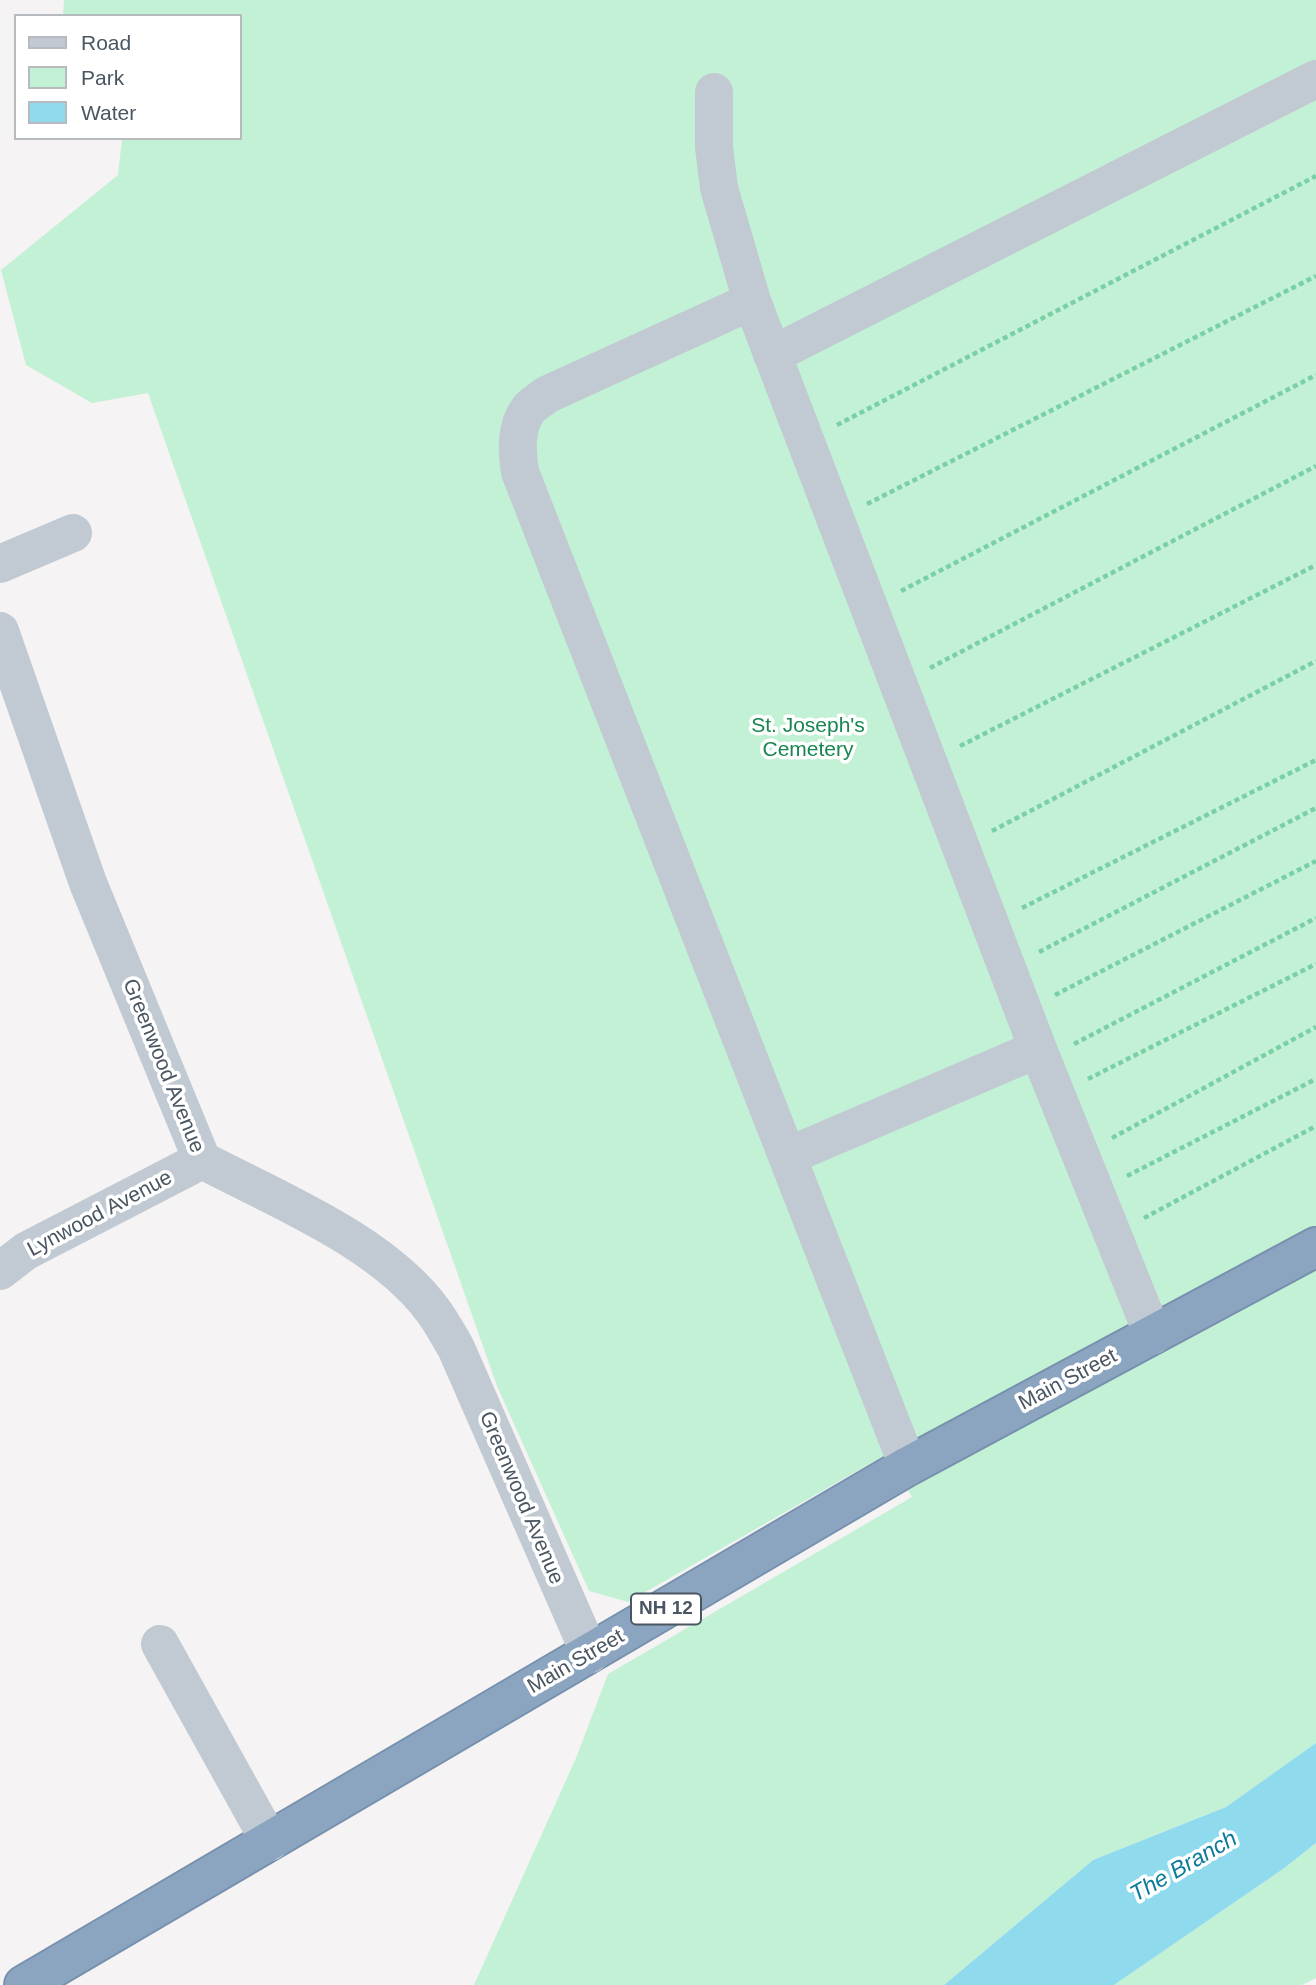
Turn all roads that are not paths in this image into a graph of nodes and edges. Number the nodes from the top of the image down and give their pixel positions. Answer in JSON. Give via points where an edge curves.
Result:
{"nodes":[{"id":1,"x":1316,"y":79,"type":"edge"},
{"id":2,"x":714,"y":92,"type":"dead end"},
{"id":3,"x":752,"y":302,"type":"junction"},
{"id":4,"x":772,"y":355,"type":"junction"},
{"id":5,"x":73,"y":533,"type":"dead end"},
{"id":6,"x":0,"y":565,"type":"edge"},
{"id":7,"x":0,"y":631,"type":"edge"},
{"id":8,"x":1040,"y":1055,"type":"junction"},
{"id":9,"x":788,"y":1156,"type":"junction"},
{"id":10,"x":202,"y":1160,"type":"junction"},
{"id":11,"x":1316,"y":1247,"type":"edge"},
{"id":12,"x":0,"y":1271,"type":"edge"},
{"id":13,"x":1153,"y":1335,"type":"junction"},
{"id":14,"x":908,"y":1466,"type":"junction"},
{"id":15,"x":160,"y":1644,"type":"dead end"},
{"id":16,"x":590,"y":1654,"type":"junction"},
{"id":17,"x":270,"y":1842,"type":"junction"},
{"id":18,"x":24,"y":1985,"type":"edge"}],
"edges":[{"from":1,"to":4,"type":"street"},
{"from":2,"to":3,"type":"street","via":[[719,188]]},
{"from":3,"to":4,"type":"street"},
{"from":3,"to":9,"type":"street","via":[[546,395],[528,410],[517,450],[520,472]]},
{"from":4,"to":8,"type":"street"},
{"from":5,"to":6,"type":"street"},
{"from":7,"to":10,"type":"street","name":"Greenwood Avenue","via":[[88,883]]},
{"from":8,"to":9,"type":"street"},
{"from":8,"to":13,"type":"street"},
{"from":9,"to":14,"type":"street"},
{"from":10,"to":12,"type":"street","name":"Lynwood Avenue","via":[[26,1251]]},
{"from":10,"to":16,"type":"street","name":"Greenwood Avenue","via":[[370,1251],[433,1310],[456,1349]]},
{"from":11,"to":13,"type":"highway","name":"Main Street","number":"NH 12"},
{"from":13,"to":14,"type":"highway","name":"Main Street","number":"NH 12"},
{"from":14,"to":16,"type":"highway","name":"Main Street","number":"NH 12"},
{"from":15,"to":17,"type":"street"},
{"from":16,"to":17,"type":"highway","name":"Main Street","number":"NH 12"},
{"from":17,"to":18,"type":"highway","name":"Main Street","number":"NH 12"}]}
